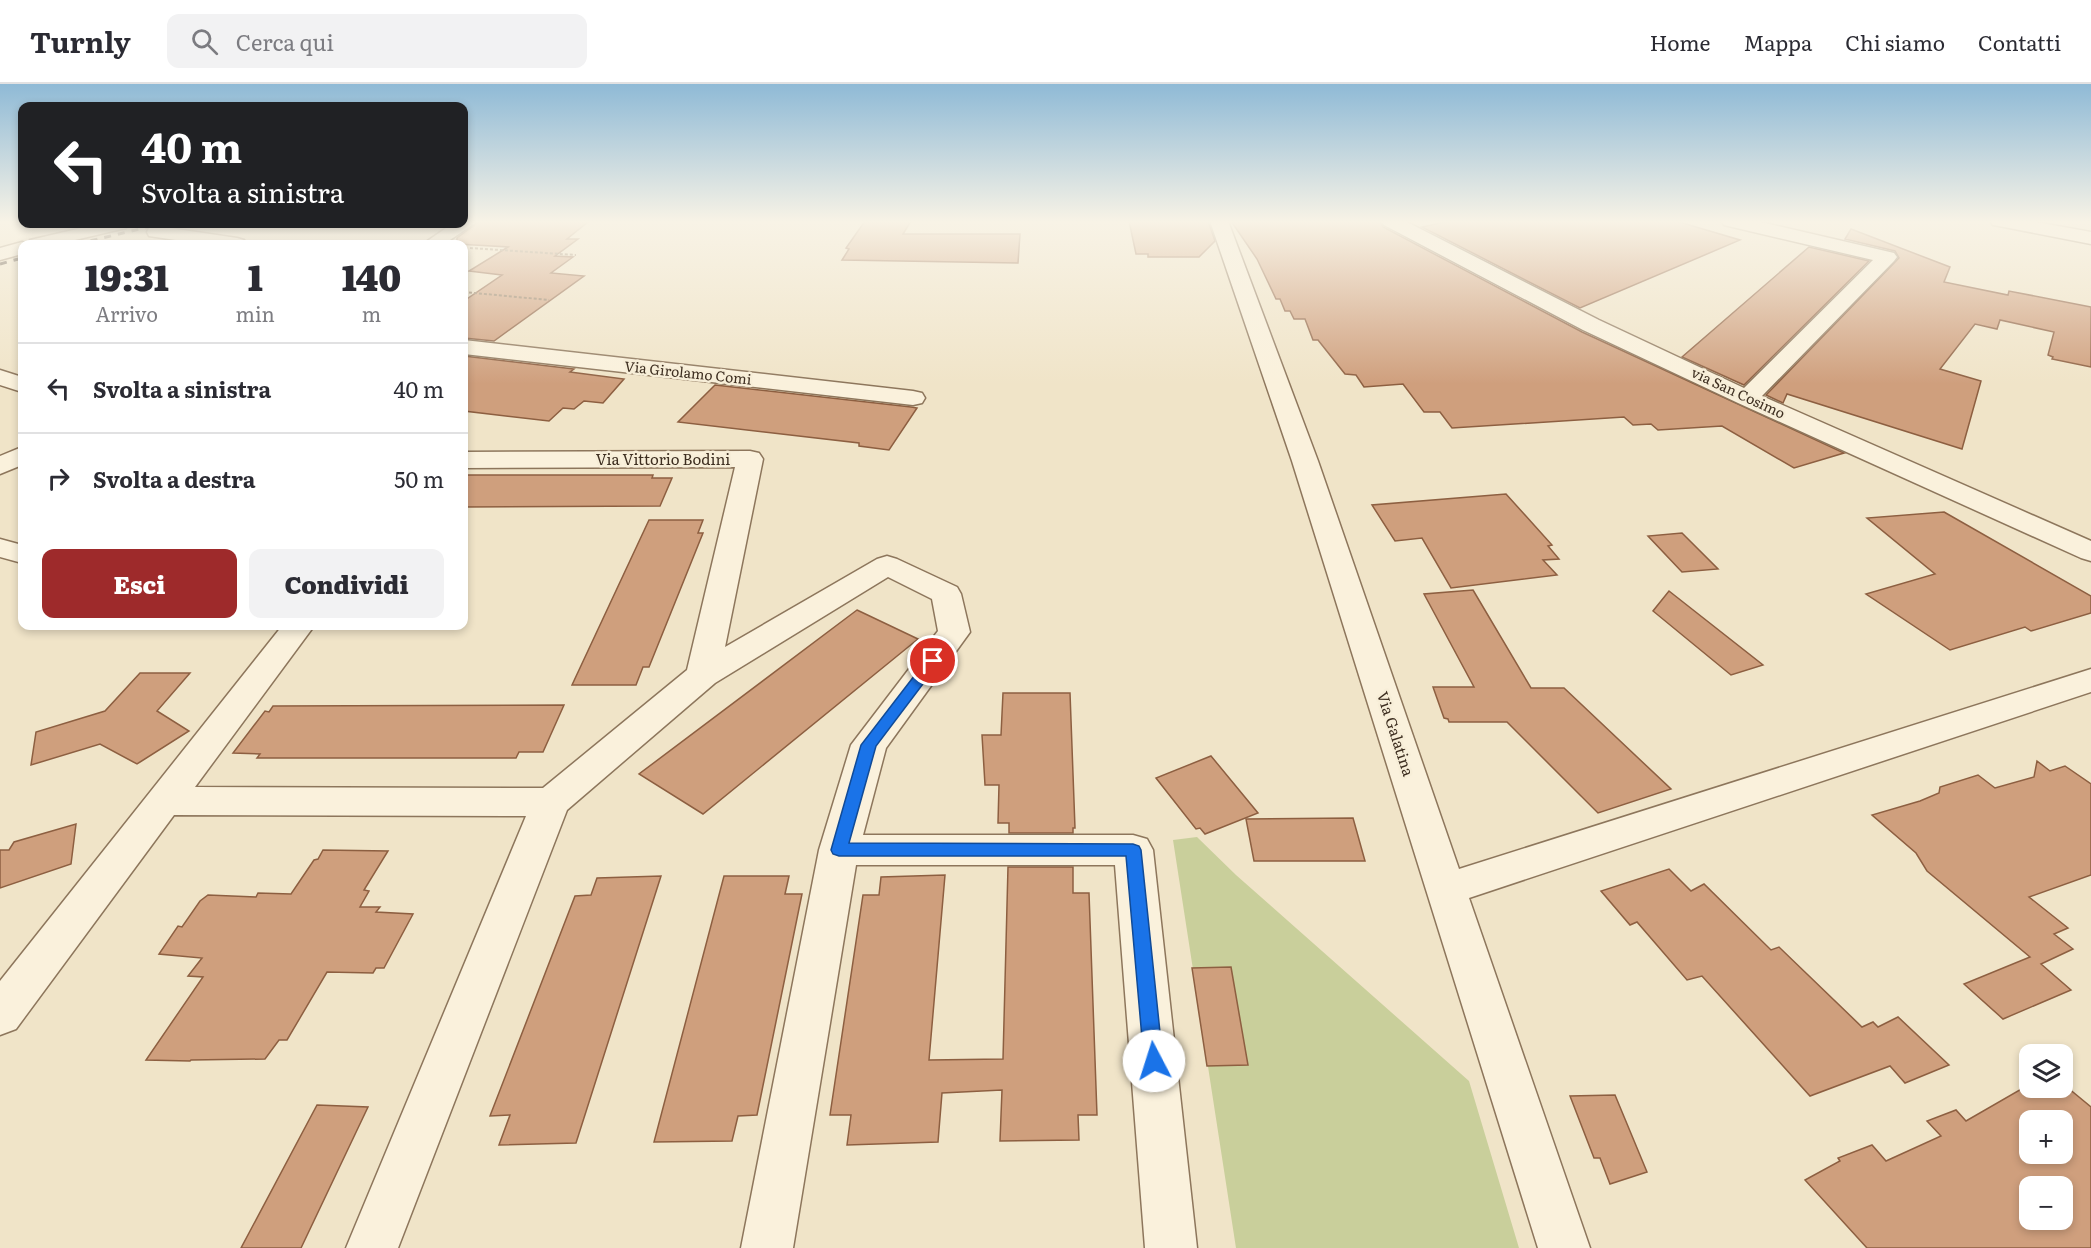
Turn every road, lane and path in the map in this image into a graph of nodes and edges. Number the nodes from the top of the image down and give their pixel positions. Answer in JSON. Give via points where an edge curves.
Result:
{"nodes":[{"id":1,"x":1239,"y":275,"type":"edge"},
{"id":2,"x":1495,"y":275,"type":"edge"},
{"id":3,"x":1869,"y":275,"type":"edge"},
{"id":4,"x":468,"y":292,"type":"edge"},
{"id":5,"x":549,"y":300,"type":"dead end"},
{"id":6,"x":468,"y":347,"type":"edge"},
{"id":7,"x":0,"y":377,"type":"edge"},
{"id":8,"x":18,"y":384,"type":"edge"},
{"id":9,"x":913,"y":398,"type":"dead end"},
{"id":10,"x":1747,"y":398,"type":"junction"},
{"id":11,"x":18,"y":457,"type":"edge"},
{"id":12,"x":468,"y":460,"type":"edge"},
{"id":13,"x":0,"y":466,"type":"edge"},
{"id":14,"x":0,"y":548,"type":"edge"},
{"id":15,"x":2091,"y":552,"type":"edge"},
{"id":16,"x":18,"y":553,"type":"edge"},
{"id":17,"x":294,"y":630,"type":"edge"},
{"id":18,"x":703,"y":675,"type":"junction"},
{"id":19,"x":2091,"y":680,"type":"edge"},
{"id":20,"x":164,"y":801,"type":"junction"},
{"id":21,"x":551,"y":802,"type":"junction"},
{"id":22,"x":839,"y":850,"type":"junction"},
{"id":23,"x":1446,"y":890,"type":"junction"},
{"id":24,"x":0,"y":1015,"type":"edge"},
{"id":25,"x":372,"y":1248,"type":"edge"},
{"id":26,"x":767,"y":1248,"type":"edge"},
{"id":27,"x":1171,"y":1248,"type":"edge"},
{"id":28,"x":1564,"y":1248,"type":"edge"}],
"edges":[{"from":1,"to":23,"type":"street","name":"Via Galatina","via":[[1305,460]]},
{"from":2,"to":10,"type":"street","name":"via San Cosimo"},
{"from":3,"to":10,"type":"street"},
{"from":4,"to":5,"type":"path"},
{"from":6,"to":9,"type":"street","name":"Via Girolamo Comi"},
{"from":7,"to":8,"type":"street"},
{"from":10,"to":15,"type":"street","name":"via San Cosimo"},
{"from":11,"to":13,"type":"street"},
{"from":12,"to":18,"type":"street","name":"Via Vittorio Bodini","via":[[750,459]]},
{"from":14,"to":16,"type":"street"},
{"from":17,"to":20,"type":"street"},
{"from":18,"to":21,"type":"street"},
{"from":18,"to":22,"type":"street","via":[[886,565],[946,594],[954,632],[869,745]]},
{"from":19,"to":23,"type":"street"},
{"from":20,"to":21,"type":"street"},
{"from":20,"to":24,"type":"street"},
{"from":21,"to":25,"type":"street"},
{"from":22,"to":26,"type":"street"},
{"from":22,"to":27,"type":"street","via":[[1133,850]]},
{"from":23,"to":28,"type":"street","name":"Via Galatina"}]}
